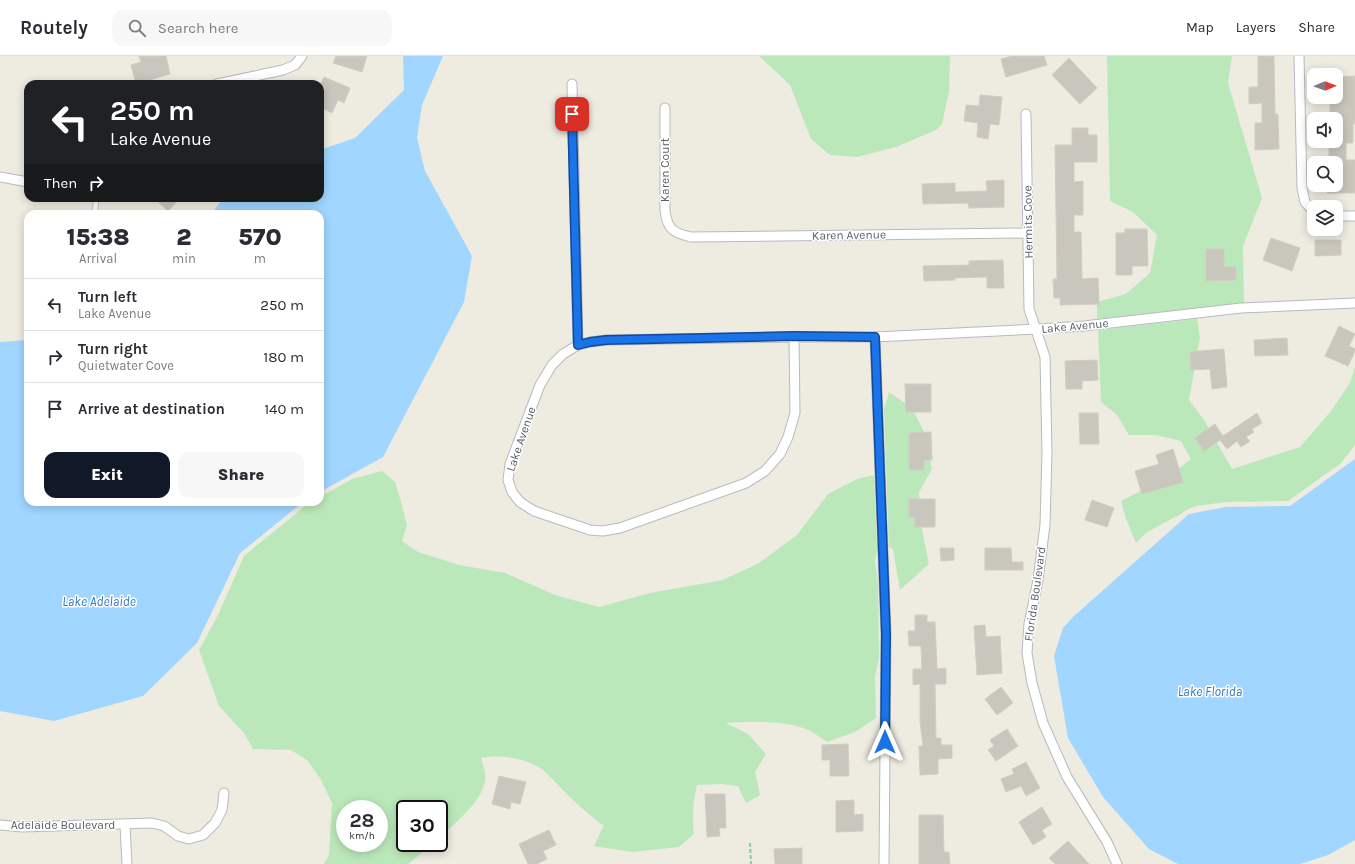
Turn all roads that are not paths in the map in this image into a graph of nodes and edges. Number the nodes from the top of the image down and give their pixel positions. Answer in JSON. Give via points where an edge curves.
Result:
{"nodes":[{"id":1,"x":302,"y":56,"type":"edge"},
{"id":2,"x":1299,"y":56,"type":"edge"},
{"id":3,"x":236,"y":80,"type":"edge"},
{"id":4,"x":572,"y":84,"type":"dead end"},
{"id":5,"x":665,"y":108,"type":"dead end"},
{"id":6,"x":1026,"y":114,"type":"dead end"},
{"id":7,"x":0,"y":177,"type":"edge"},
{"id":8,"x":24,"y":181,"type":"edge"},
{"id":9,"x":1307,"y":204,"type":"edge"},
{"id":10,"x":1343,"y":216,"type":"edge"},
{"id":11,"x":1355,"y":216,"type":"edge"},
{"id":12,"x":672,"y":230,"type":"joint"},
{"id":13,"x":1028,"y":233,"type":"junction"},
{"id":14,"x":1355,"y":302,"type":"edge"},
{"id":15,"x":1037,"y":329,"type":"junction"},
{"id":16,"x":794,"y":336,"type":"junction"},
{"id":17,"x":875,"y":337,"type":"junction"},
{"id":18,"x":578,"y":345,"type":"junction"},
{"id":19,"x":224,"y":793,"type":"dead end"},
{"id":20,"x":0,"y":825,"type":"edge"},
{"id":21,"x":126,"y":825,"type":"junction"},
{"id":22,"x":126,"y":864,"type":"edge"},
{"id":23,"x":884,"y":864,"type":"edge"},
{"id":24,"x":1117,"y":864,"type":"edge"}],
"edges":[{"from":1,"to":3,"type":"street","via":[[295,65],[283,70]]},
{"from":2,"to":9,"type":"street","via":[[1302,188]]},
{"from":4,"to":18,"type":"street"},
{"from":5,"to":12,"type":"street","name":"Karen Court","via":[[665,210],[667,222]]},
{"from":6,"to":13,"type":"street","name":"Hermits Cove"},
{"from":7,"to":8,"type":"street"},
{"from":10,"to":11,"type":"street"},
{"from":12,"to":13,"type":"street","name":"Karen Avenue","via":[[690,237]]},
{"from":13,"to":15,"type":"street","name":"Hermits Cove","via":[[1029,309]]},
{"from":14,"to":15,"type":"street","name":"Lake Avenue","via":[[1241,308]]},
{"from":15,"to":17,"type":"street","name":"Lake Avenue"},
{"from":15,"to":24,"type":"street","name":"Florida Boulevard","via":[[1044,356],[1047,453],[1045,525],[1029,624],[1027,653],[1043,723],[1067,777],[1107,842]]},
{"from":16,"to":17,"type":"street","name":"Lake Avenue"},
{"from":16,"to":18,"type":"street","name":"Lake Avenue","via":[[606,340]]},
{"from":16,"to":18,"type":"street","name":"Lake Avenue","via":[[795,413],[780,454],[765,471],[746,483],[620,528],[603,531],[590,530],[534,511],[520,502],[512,492],[508,480],[510,464],[540,384],[552,365],[563,354]]},
{"from":17,"to":23,"type":"street","via":[[886,634]]},
{"from":19,"to":21,"type":"street","name":"Adelaide Boulevard","via":[[222,810],[215,824],[203,835],[189,838],[178,836],[164,826]]},
{"from":20,"to":21,"type":"street","name":"Adelaide Boulevard"},
{"from":21,"to":22,"type":"street"}]}
